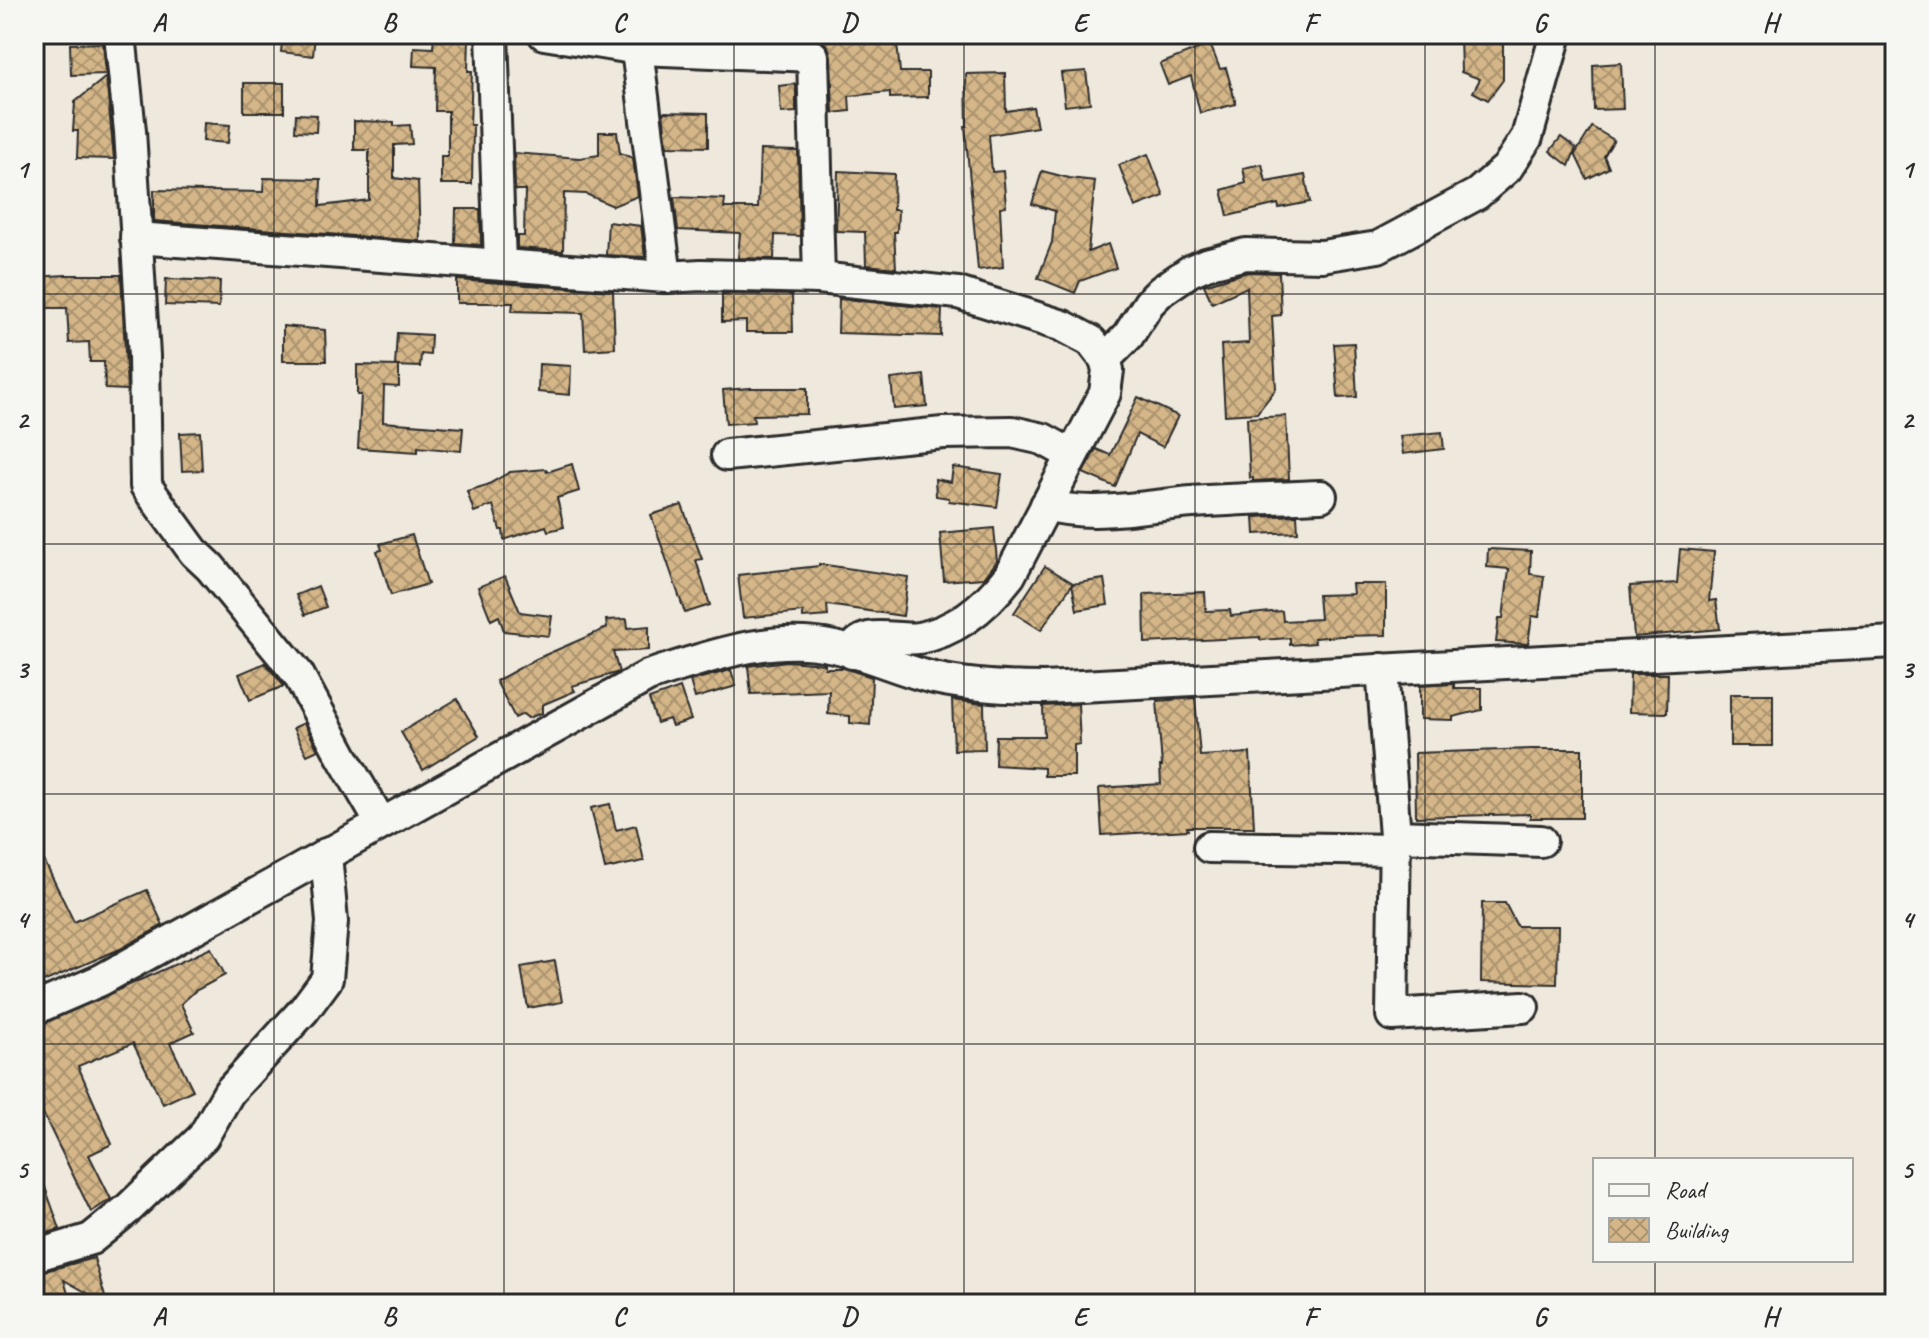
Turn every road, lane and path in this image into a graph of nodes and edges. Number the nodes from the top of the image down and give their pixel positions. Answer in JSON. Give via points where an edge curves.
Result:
{"nodes":[{"id":1,"x":120,"y":34,"type":"edge"},
{"id":2,"x":492,"y":34,"type":"edge"},
{"id":3,"x":544,"y":34,"type":"edge"},
{"id":4,"x":1556,"y":34,"type":"edge"},
{"id":5,"x":637,"y":41,"type":"edge"},
{"id":6,"x":136,"y":238,"type":"junction"},
{"id":7,"x":500,"y":264,"type":"junction"},
{"id":8,"x":666,"y":277,"type":"junction"},
{"id":9,"x":819,"y":278,"type":"junction"},
{"id":10,"x":1105,"y":359,"type":"junction"},
{"id":11,"x":727,"y":455,"type":"dead end"},
{"id":12,"x":1072,"y":455,"type":"junction"},
{"id":13,"x":1321,"y":496,"type":"dead end"},
{"id":14,"x":1046,"y":505,"type":"junction"},
{"id":15,"x":1895,"y":642,"type":"edge"},
{"id":16,"x":852,"y":653,"type":"junction"},
{"id":17,"x":1382,"y":669,"type":"junction"},
{"id":18,"x":381,"y":823,"type":"junction"},
{"id":19,"x":1541,"y":841,"type":"dead end"},
{"id":20,"x":1395,"y":843,"type":"junction"},
{"id":21,"x":1209,"y":847,"type":"dead end"},
{"id":22,"x":326,"y":854,"type":"junction"},
{"id":23,"x":1523,"y":1007,"type":"dead end"},
{"id":24,"x":34,"y":1009,"type":"edge"},
{"id":25,"x":34,"y":1256,"type":"edge"}],
"edges":[{"from":1,"to":6,"type":"street"},
{"from":2,"to":7,"type":"street"},
{"from":3,"to":5,"type":"street"},
{"from":4,"to":10,"type":"street","via":[[1527,137],[1507,168],[1477,194],[1378,247],[1322,256],[1246,254],[1190,271],[1149,303]]},
{"from":5,"to":8,"type":"street"},
{"from":5,"to":9,"type":"street","via":[[813,56]]},
{"from":6,"to":7,"type":"street"},
{"from":6,"to":18,"type":"street","via":[[146,486],[194,552],[298,674]]},
{"from":7,"to":8,"type":"street"},
{"from":8,"to":9,"type":"street"},
{"from":9,"to":10,"type":"street","via":[[958,293],[1063,326],[1091,341]]},
{"from":10,"to":12,"type":"street","via":[[1105,393]]},
{"from":11,"to":12,"type":"street","via":[[943,433],[1012,432],[1043,439]]},
{"from":12,"to":14,"type":"street"},
{"from":13,"to":14,"type":"street","via":[[1097,510]]},
{"from":14,"to":16,"type":"street","via":[[1010,575],[981,608],[949,628],[919,638],[865,637]]},
{"from":15,"to":17,"type":"street"},
{"from":16,"to":17,"type":"street","via":[[932,678],[990,688]]},
{"from":16,"to":18,"type":"street","via":[[781,643],[730,650],[648,676]]},
{"from":17,"to":20,"type":"street"},
{"from":18,"to":22,"type":"street"},
{"from":19,"to":20,"type":"street"},
{"from":20,"to":21,"type":"street"},
{"from":20,"to":23,"type":"street","via":[[1392,1015]]},
{"from":22,"to":24,"type":"street","via":[[101,980]]},
{"from":22,"to":25,"type":"street","via":[[332,922],[327,979],[229,1092],[203,1137],[129,1208],[91,1239]]}]}
